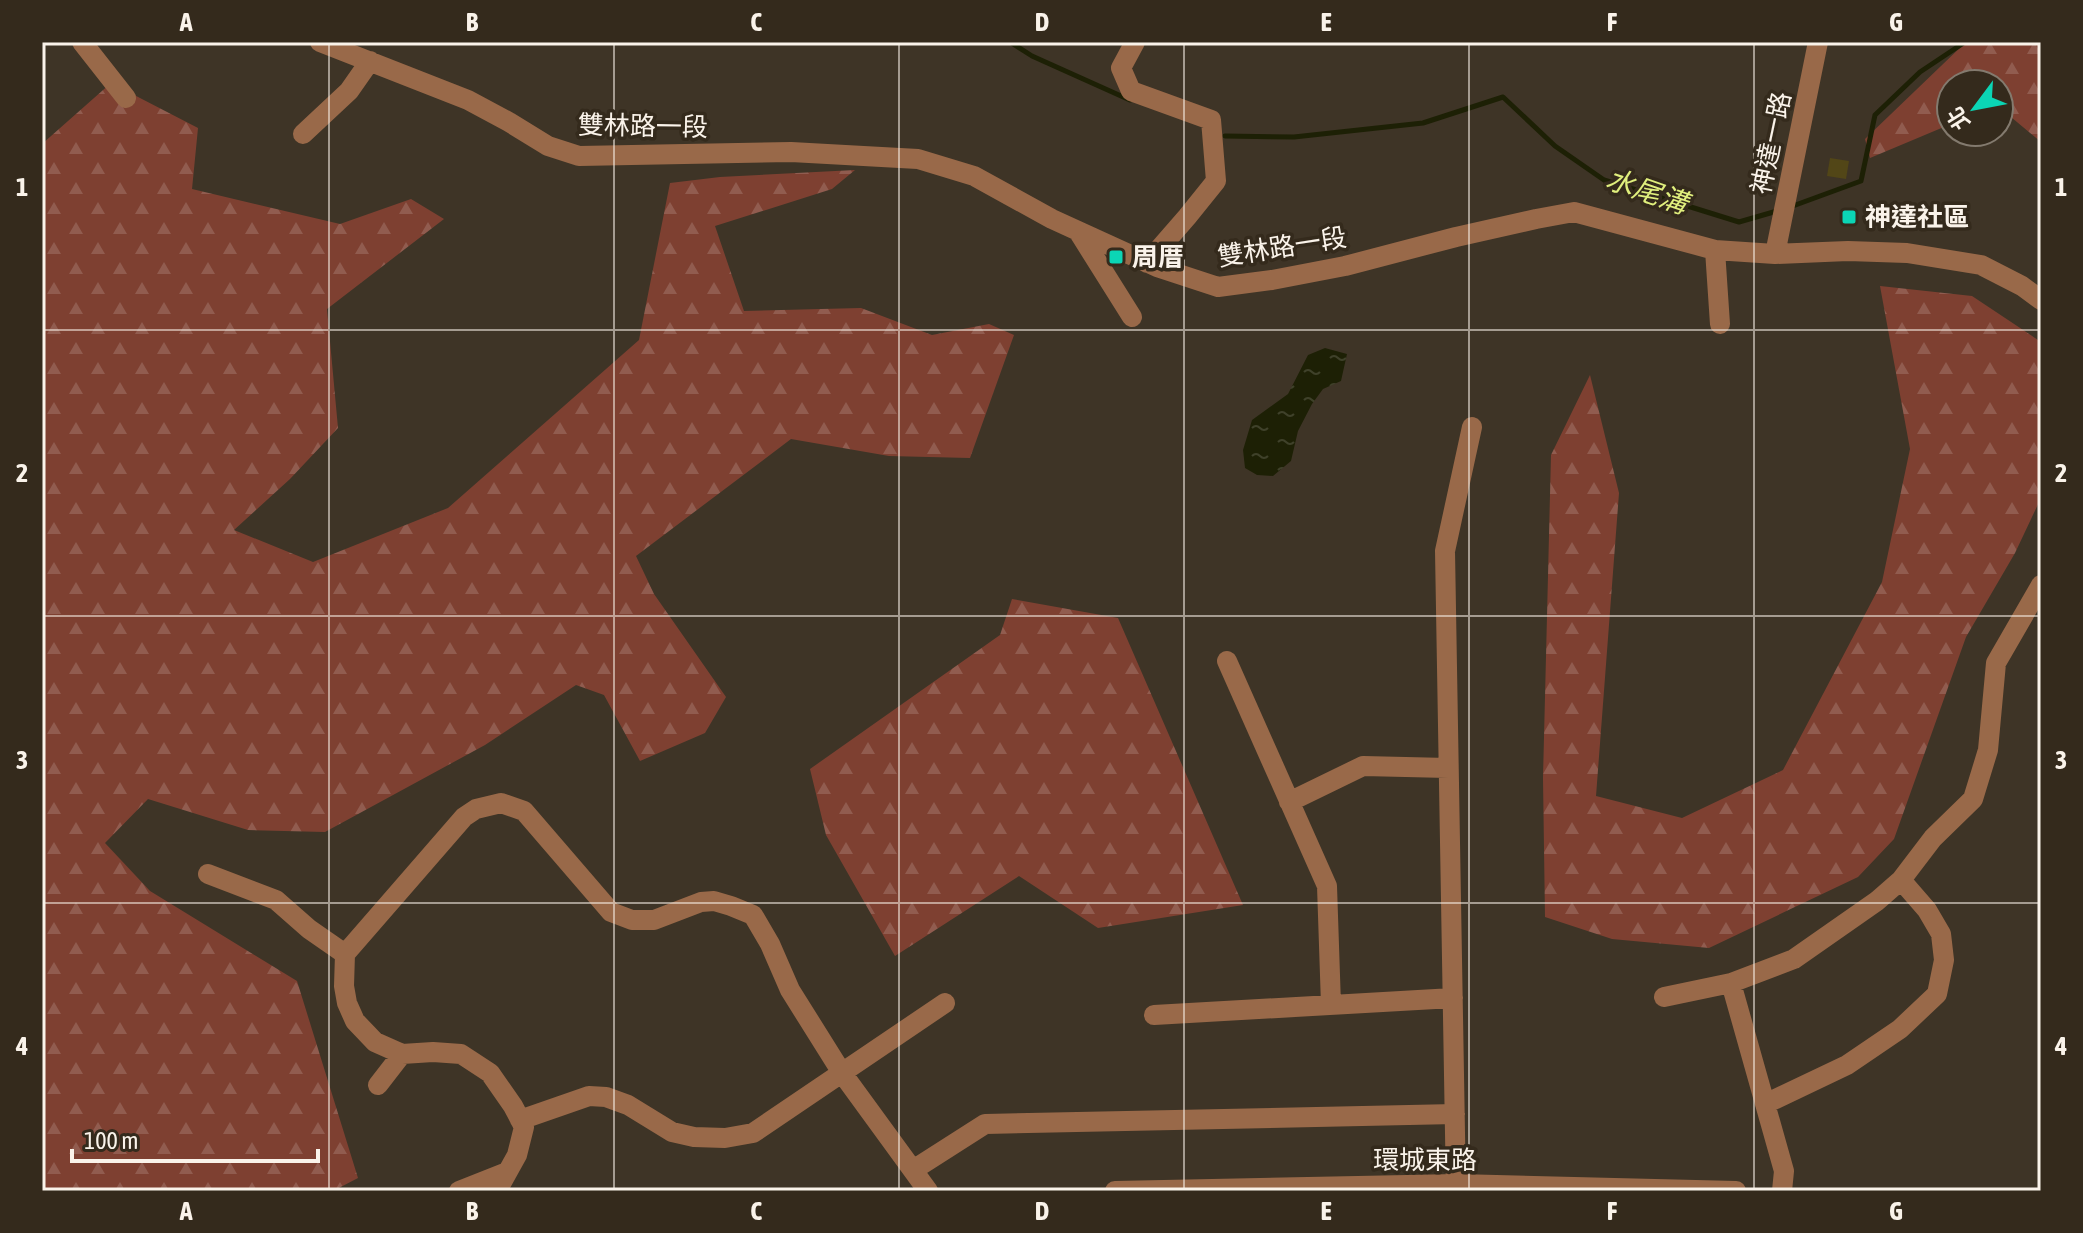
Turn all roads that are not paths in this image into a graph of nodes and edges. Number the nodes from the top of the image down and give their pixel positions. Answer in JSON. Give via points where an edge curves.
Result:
{"nodes":[{"id":1,"x":82,"y":42,"type":"edge"},
{"id":2,"x":320,"y":42,"type":"edge"},
{"id":3,"x":1135,"y":42,"type":"edge"},
{"id":4,"x":1818,"y":42,"type":"edge"},
{"id":5,"x":370,"y":61,"type":"junction"},
{"id":6,"x":126,"y":98,"type":"dead end"},
{"id":7,"x":303,"y":134,"type":"dead end"},
{"id":8,"x":1078,"y":231,"type":"junction"},
{"id":9,"x":1715,"y":250,"type":"junction"},
{"id":10,"x":1775,"y":254,"type":"junction"},
{"id":11,"x":1147,"y":263,"type":"junction"},
{"id":12,"x":2041,"y":300,"type":"edge"},
{"id":13,"x":1132,"y":317,"type":"dead end"},
{"id":14,"x":1720,"y":324,"type":"dead end"},
{"id":15,"x":1472,"y":427,"type":"dead end"},
{"id":16,"x":2041,"y":585,"type":"edge"},
{"id":17,"x":1227,"y":661,"type":"dead end"},
{"id":18,"x":1448,"y":768,"type":"junction"},
{"id":19,"x":1289,"y":802,"type":"junction"},
{"id":20,"x":208,"y":874,"type":"dead end"},
{"id":21,"x":1901,"y":880,"type":"junction"},
{"id":22,"x":345,"y":954,"type":"junction"},
{"id":23,"x":1731,"y":983,"type":"junction"},
{"id":24,"x":1664,"y":997,"type":"dead end"},
{"id":25,"x":1453,"y":998,"type":"junction"},
{"id":26,"x":945,"y":1003,"type":"dead end"},
{"id":27,"x":1331,"y":1005,"type":"junction"},
{"id":28,"x":1154,"y":1015,"type":"dead end"},
{"id":29,"x":402,"y":1054,"type":"junction"},
{"id":30,"x":842,"y":1073,"type":"junction"},
{"id":31,"x":378,"y":1085,"type":"dead end"},
{"id":32,"x":1765,"y":1104,"type":"junction"},
{"id":33,"x":1455,"y":1114,"type":"junction"},
{"id":34,"x":520,"y":1120,"type":"junction"},
{"id":35,"x":913,"y":1170,"type":"junction"},
{"id":36,"x":507,"y":1172,"type":"junction"},
{"id":37,"x":1457,"y":1188,"type":"edge"},
{"id":38,"x":1669,"y":1190,"type":"edge"},
{"id":39,"x":459,"y":1191,"type":"edge"},
{"id":40,"x":497,"y":1191,"type":"edge"},
{"id":41,"x":928,"y":1191,"type":"edge"},
{"id":42,"x":1115,"y":1191,"type":"edge"},
{"id":43,"x":1156,"y":1191,"type":"edge"},
{"id":44,"x":1736,"y":1191,"type":"edge"},
{"id":45,"x":1782,"y":1191,"type":"edge"}],
"edges":[{"from":1,"to":6,"type":"street"},
{"from":2,"to":5,"type":"street","name":"雙林路一段"},
{"from":3,"to":11,"type":"street","via":[[1121,68],[1131,91],[1211,120],[1216,181]]},
{"from":4,"to":10,"type":"street","name":"神達一路"},
{"from":5,"to":7,"type":"street","via":[[349,91]]},
{"from":5,"to":8,"type":"street","name":"雙林路一段","via":[[468,100],[548,146],[579,156],[791,152],[918,159],[974,176]]},
{"from":8,"to":11,"type":"street","name":"雙林路一段"},
{"from":8,"to":13,"type":"street"},
{"from":9,"to":10,"type":"street","name":"雙林路一段"},
{"from":9,"to":11,"type":"street","name":"雙林路一段","via":[[1574,212],[1345,266],[1218,287]]},
{"from":9,"to":14,"type":"street"},
{"from":10,"to":12,"type":"street","name":"雙林路一段","via":[[1907,253],[1981,265]]},
{"from":15,"to":18,"type":"street","via":[[1445,551]]},
{"from":16,"to":21,"type":"street","via":[[1996,663],[1988,750],[1973,799]]},
{"from":17,"to":19,"type":"street"},
{"from":18,"to":19,"type":"street","via":[[1363,766]]},
{"from":18,"to":25,"type":"street"},
{"from":19,"to":27,"type":"street","via":[[1327,886]]},
{"from":20,"to":22,"type":"street","via":[[276,900]]},
{"from":21,"to":23,"type":"street","via":[[1794,959]]},
{"from":21,"to":32,"type":"street","via":[[1941,934],[1944,960],[1937,994],[1900,1029],[1847,1065]]},
{"from":22,"to":29,"type":"street","via":[[344,986],[355,1021],[375,1042]]},
{"from":22,"to":30,"type":"street","via":[[464,817],[501,803],[524,811],[611,912],[632,920],[654,920],[714,901],[753,915],[790,990]]},
{"from":23,"to":24,"type":"street"},
{"from":23,"to":32,"type":"street"},
{"from":25,"to":27,"type":"street"},
{"from":25,"to":33,"type":"street"},
{"from":26,"to":30,"type":"street"},
{"from":27,"to":28,"type":"street"},
{"from":29,"to":31,"type":"street"},
{"from":29,"to":34,"type":"street","via":[[461,1054],[490,1073]]},
{"from":30,"to":34,"type":"street","via":[[753,1133],[725,1138],[672,1132],[606,1097],[589,1096]]},
{"from":30,"to":35,"type":"street"},
{"from":32,"to":45,"type":"street","via":[[1784,1171]]},
{"from":33,"to":35,"type":"street","via":[[985,1124]]},
{"from":33,"to":37,"type":"street"},
{"from":34,"to":36,"type":"street","via":[[524,1127]]},
{"from":35,"to":41,"type":"street"},
{"from":36,"to":39,"type":"street"},
{"from":36,"to":40,"type":"street"},
{"from":37,"to":38,"type":"street","name":"環城東路"},
{"from":37,"to":43,"type":"street","name":"環城東路"},
{"from":38,"to":44,"type":"street","name":"環城東路"},
{"from":42,"to":43,"type":"street","name":"環城東路"}]}
